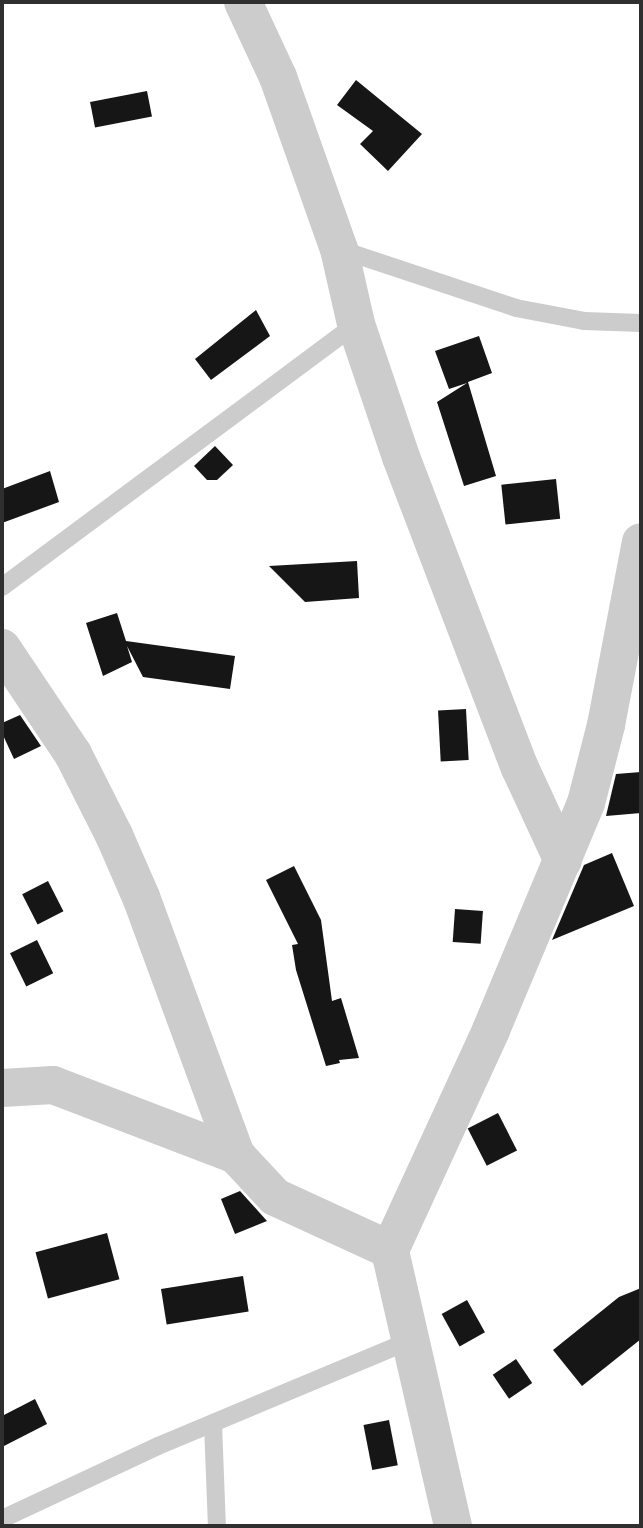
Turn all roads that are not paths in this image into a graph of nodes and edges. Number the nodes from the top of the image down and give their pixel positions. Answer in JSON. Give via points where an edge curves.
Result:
{"nodes":[{"id":1,"x":243,"y":2,"type":"edge"},
{"id":2,"x":339,"y":249,"type":"junction"},
{"id":3,"x":641,"y":323,"type":"edge"},
{"id":4,"x":356,"y":324,"type":"junction"},
{"id":5,"x":641,"y":542,"type":"edge"},
{"id":6,"x":2,"y":587,"type":"edge"},
{"id":7,"x":2,"y":648,"type":"edge"},
{"id":8,"x":563,"y":861,"type":"junction"},
{"id":9,"x":2,"y":1088,"type":"edge"},
{"id":10,"x":236,"y":1155,"type":"junction"},
{"id":11,"x":390,"y":1250,"type":"junction"},
{"id":12,"x":411,"y":1340,"type":"junction"},
{"id":13,"x":213,"y":1424,"type":"junction"},
{"id":14,"x":2,"y":1519,"type":"edge"},
{"id":15,"x":217,"y":1526,"type":"edge"},
{"id":16,"x":453,"y":1526,"type":"edge"}],
"edges":[{"from":1,"to":2,"type":"street","via":[[278,77]]},
{"from":2,"to":3,"type":"lane","via":[[516,308],[584,321]]},
{"from":2,"to":4,"type":"street"},
{"from":4,"to":6,"type":"lane"},
{"from":4,"to":8,"type":"street","via":[[520,768]]},
{"from":5,"to":8,"type":"street","via":[[606,725],[586,803]]},
{"from":7,"to":10,"type":"street","via":[[73,754],[114,835]]},
{"from":8,"to":11,"type":"street"},
{"from":9,"to":10,"type":"street","via":[[53,1085]]},
{"from":10,"to":11,"type":"street","via":[[275,1197]]},
{"from":11,"to":12,"type":"street"},
{"from":12,"to":13,"type":"lane"},
{"from":12,"to":16,"type":"street"},
{"from":13,"to":14,"type":"lane"},
{"from":13,"to":15,"type":"lane"}]}
